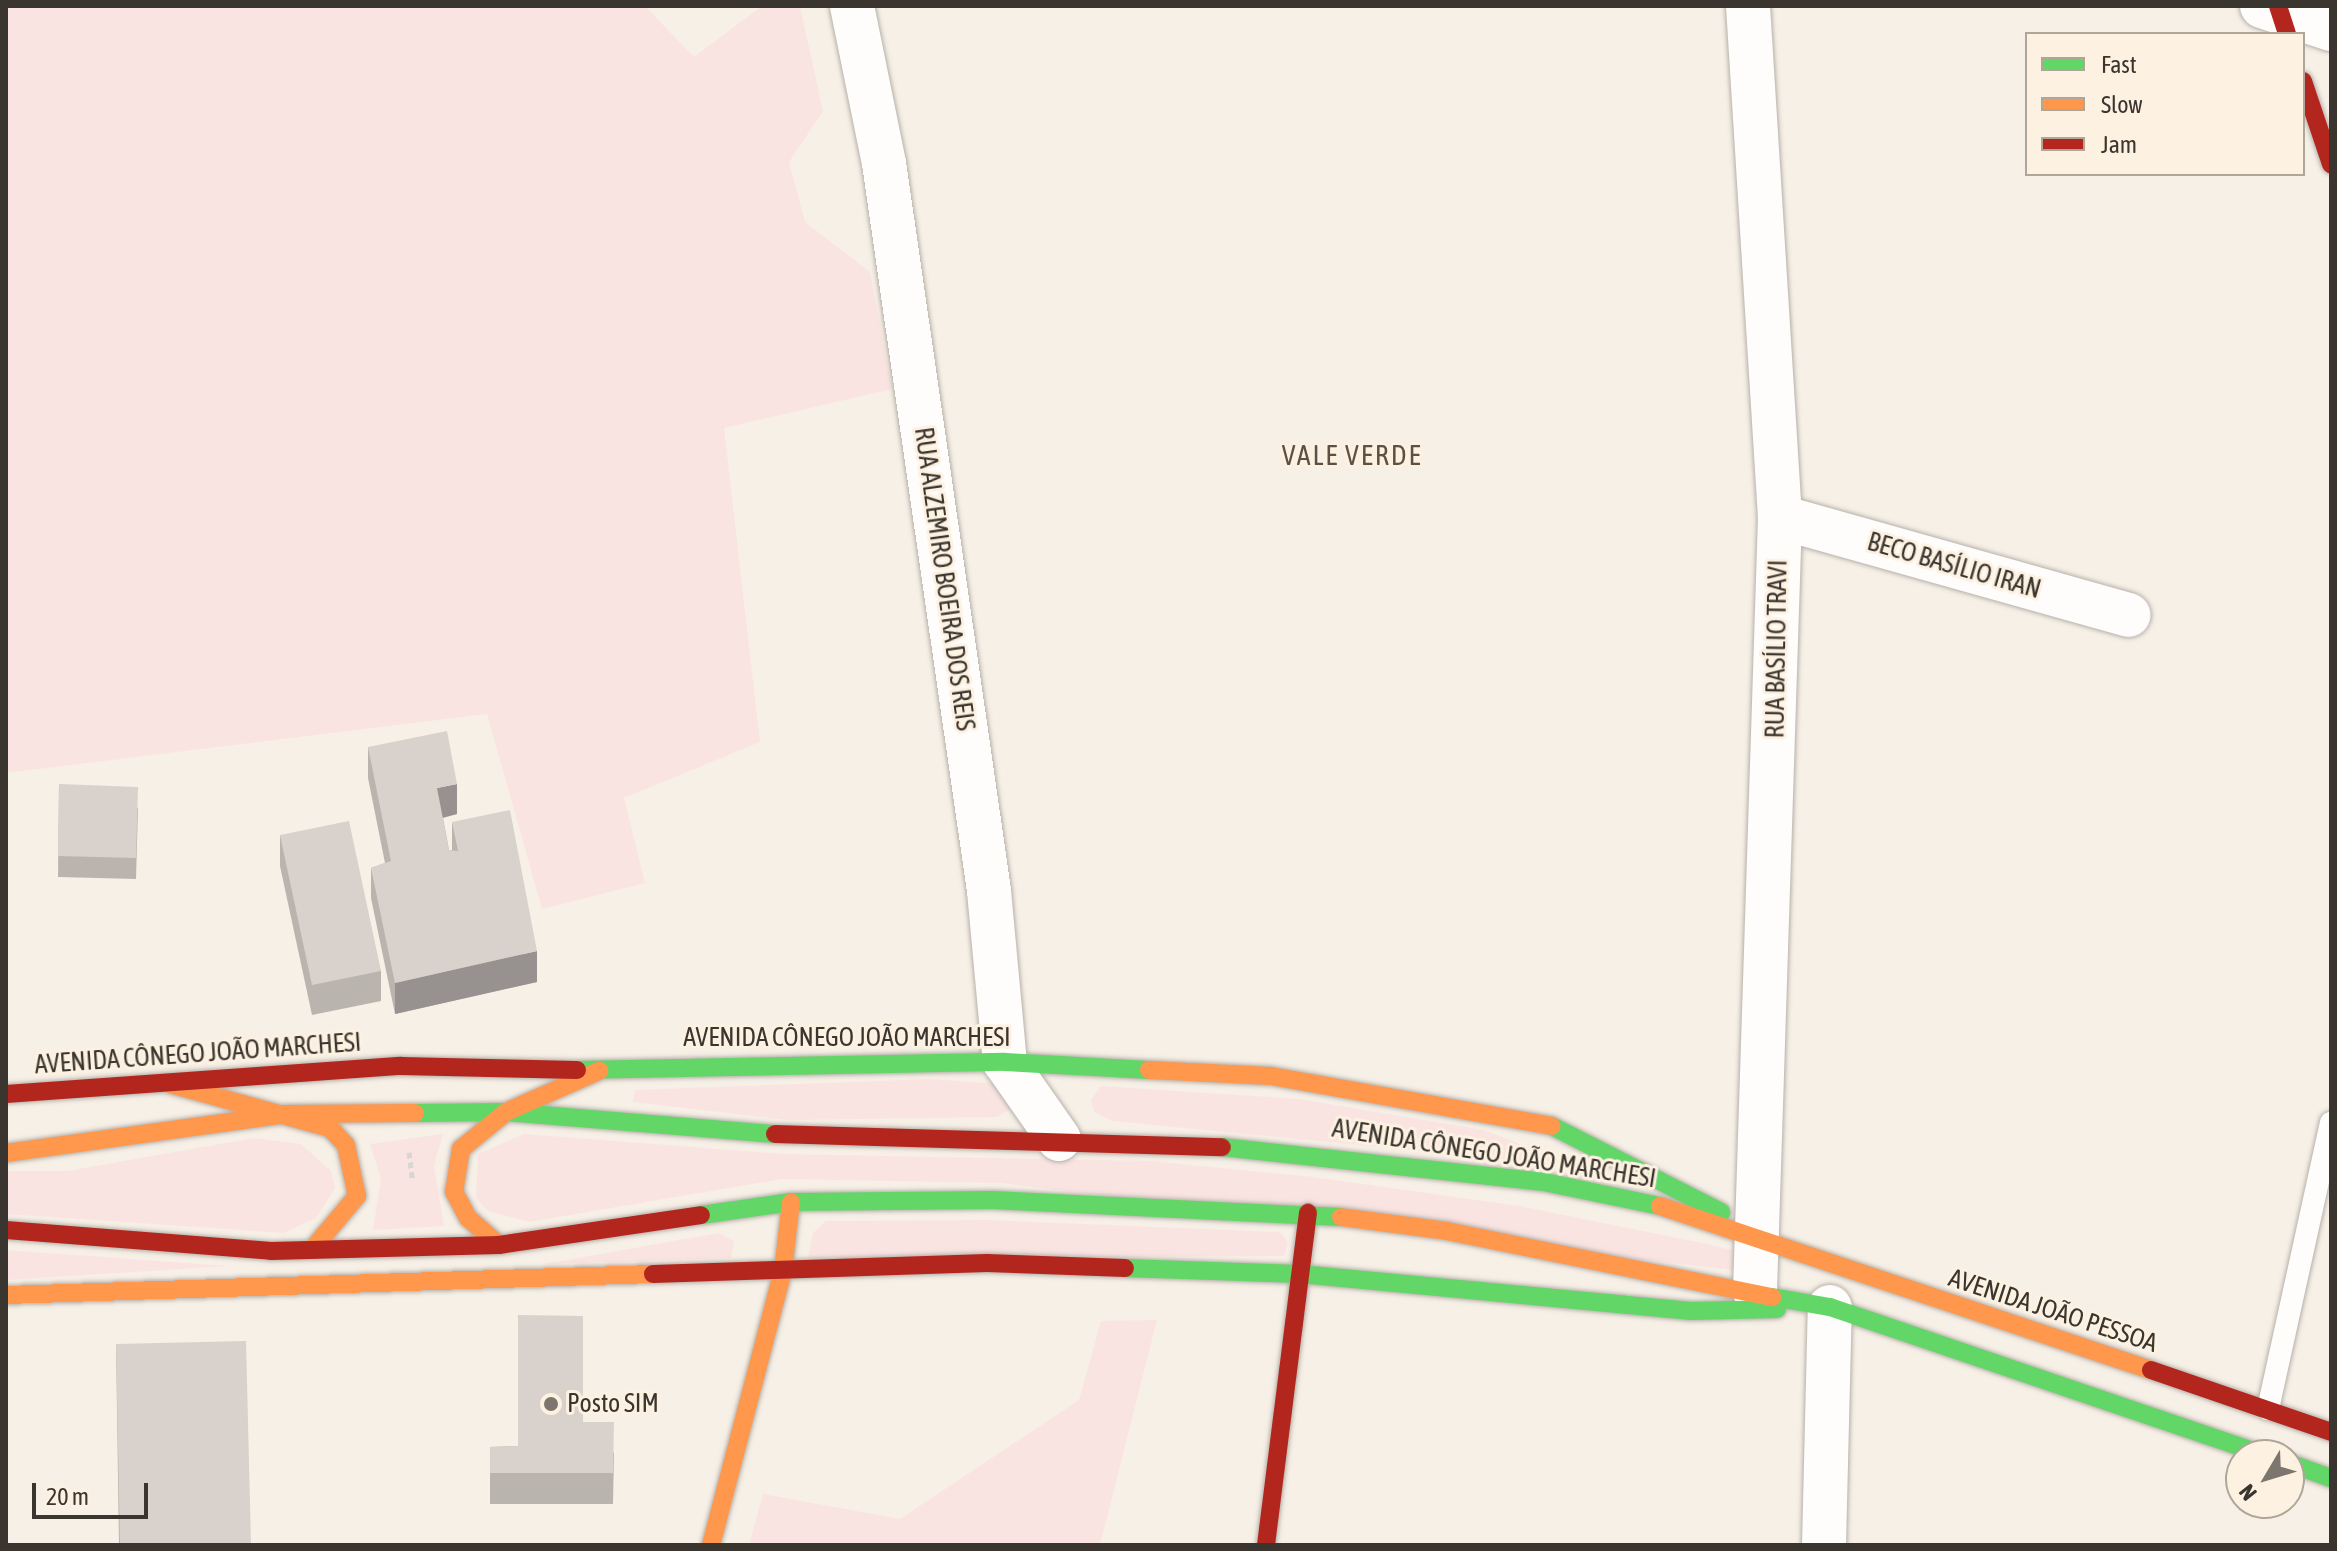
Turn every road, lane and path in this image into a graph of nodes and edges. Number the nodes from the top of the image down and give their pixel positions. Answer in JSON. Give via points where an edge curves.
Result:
{"nodes":[{"id":1,"x":852,"y":6,"type":"edge"},
{"id":2,"x":1748,"y":6,"type":"edge"},
{"id":3,"x":2262,"y":6,"type":"edge"},
{"id":4,"x":2278,"y":6,"type":"edge"},
{"id":5,"x":2331,"y":29,"type":"edge"},
{"id":6,"x":2286,"y":32,"type":"edge"},
{"id":7,"x":2305,"y":87,"type":"edge"},
{"id":8,"x":2331,"y":164,"type":"edge"},
{"id":9,"x":1780,"y":517,"type":"junction"},
{"id":10,"x":2129,"y":615,"type":"dead end"},
{"id":11,"x":1005,"y":1062,"type":"junction"},
{"id":12,"x":599,"y":1071,"type":"junction"},
{"id":13,"x":170,"y":1084,"type":"junction"},
{"id":14,"x":6,"y":1094,"type":"edge"},
{"id":15,"x":506,"y":1112,"type":"junction"},
{"id":16,"x":286,"y":1114,"type":"junction"},
{"id":17,"x":2331,"y":1123,"type":"edge"},
{"id":18,"x":1059,"y":1139,"type":"junction"},
{"id":19,"x":6,"y":1153,"type":"edge"},
{"id":20,"x":791,"y":1202,"type":"junction"},
{"id":21,"x":1308,"y":1213,"type":"junction"},
{"id":22,"x":6,"y":1230,"type":"edge"},
{"id":23,"x":1762,"y":1234,"type":"junction"},
{"id":24,"x":499,"y":1245,"type":"junction"},
{"id":25,"x":315,"y":1246,"type":"junction"},
{"id":26,"x":783,"y":1271,"type":"junction"},
{"id":27,"x":1300,"y":1274,"type":"junction"},
{"id":28,"x":1755,"y":1292,"type":"junction"},
{"id":29,"x":6,"y":1295,"type":"edge"},
{"id":30,"x":1830,"y":1307,"type":"junction"},
{"id":31,"x":2268,"y":1409,"type":"junction"},
{"id":32,"x":2331,"y":1432,"type":"edge"},
{"id":33,"x":2225,"y":1441,"type":"edge"},
{"id":34,"x":2305,"y":1469,"type":"edge"},
{"id":35,"x":2331,"y":1478,"type":"edge"},
{"id":36,"x":711,"y":1545,"type":"edge"},
{"id":37,"x":1266,"y":1545,"type":"edge"},
{"id":38,"x":1824,"y":1545,"type":"edge"}],
"edges":[{"from":1,"to":11,"type":"street","name":"RUA ALZEMIRO BOEIRA DOS REIS","via":[[891,210],[989,891]]},
{"from":2,"to":9,"type":"street","name":"RUA BASÍLIO TRAVI"},
{"from":3,"to":4,"type":"street"},
{"from":4,"to":5,"type":"street"},
{"from":4,"to":6,"type":"main road"},
{"from":7,"to":8,"type":"main road"},
{"from":9,"to":10,"type":"street","name":"BECO BASÍLIO IRAN"},
{"from":9,"to":23,"type":"street","name":"RUA BASÍLIO TRAVI"},
{"from":11,"to":12,"type":"main road","name":"AVENIDA CÔNEGO JOÃO MARCHESI"},
{"from":11,"to":18,"type":"street","name":"RUA ALZEMIRO BOEIRA DOS REIS"},
{"from":11,"to":23,"type":"main road","name":"AVENIDA CÔNEGO JOÃO MARCHESI","via":[[1271,1076],[1474,1107],[1559,1127]]},
{"from":12,"to":13,"type":"main road","name":"AVENIDA CÔNEGO JOÃO MARCHESI","via":[[401,1066]]},
{"from":12,"to":15,"type":"main road"},
{"from":13,"to":14,"type":"main road","name":"AVENIDA CÔNEGO JOÃO MARCHESI"},
{"from":13,"to":16,"type":"main road"},
{"from":15,"to":16,"type":"main road","name":"AVENIDA CÔNEGO JOÃO MARCHESI"},
{"from":15,"to":18,"type":"main road","name":"AVENIDA CÔNEGO JOÃO MARCHESI","via":[[784,1135]]},
{"from":15,"to":24,"type":"main road","via":[[478,1129],[453,1168],[454,1192],[468,1218]]},
{"from":16,"to":19,"type":"main road","name":"AVENIDA CÔNEGO JOÃO MARCHESI"},
{"from":16,"to":25,"type":"main road","via":[[330,1128],[356,1172],[357,1196],[347,1215]]},
{"from":17,"to":31,"type":"lane"},
{"from":18,"to":23,"type":"main road","name":"AVENIDA CÔNEGO JOÃO MARCHESI","via":[[1303,1151],[1544,1182]]},
{"from":20,"to":21,"type":"main road","via":[[992,1200]]},
{"from":20,"to":24,"type":"main road"},
{"from":20,"to":26,"type":"main road"},
{"from":21,"to":27,"type":"main road"},
{"from":21,"to":28,"type":"main road","via":[[1447,1231],[1621,1272]]},
{"from":22,"to":25,"type":"main road","via":[[271,1251]]},
{"from":23,"to":28,"type":"street","name":"RUA BASÍLIO TRAVI"},
{"from":23,"to":31,"type":"main road","name":"AVENIDA JOÃO PESSOA","via":[[1862,1276]]},
{"from":24,"to":25,"type":"main road"},
{"from":26,"to":27,"type":"main road","via":[[987,1263]]},
{"from":26,"to":29,"type":"main road"},
{"from":26,"to":36,"type":"main road"},
{"from":27,"to":30,"type":"main road","via":[[1691,1311]]},
{"from":27,"to":37,"type":"main road"},
{"from":28,"to":30,"type":"main road"},
{"from":30,"to":33,"type":"main road"},
{"from":30,"to":38,"type":"street"},
{"from":31,"to":32,"type":"main road","name":"AVENIDA JOÃO PESSOA"},
{"from":34,"to":35,"type":"main road"}]}
